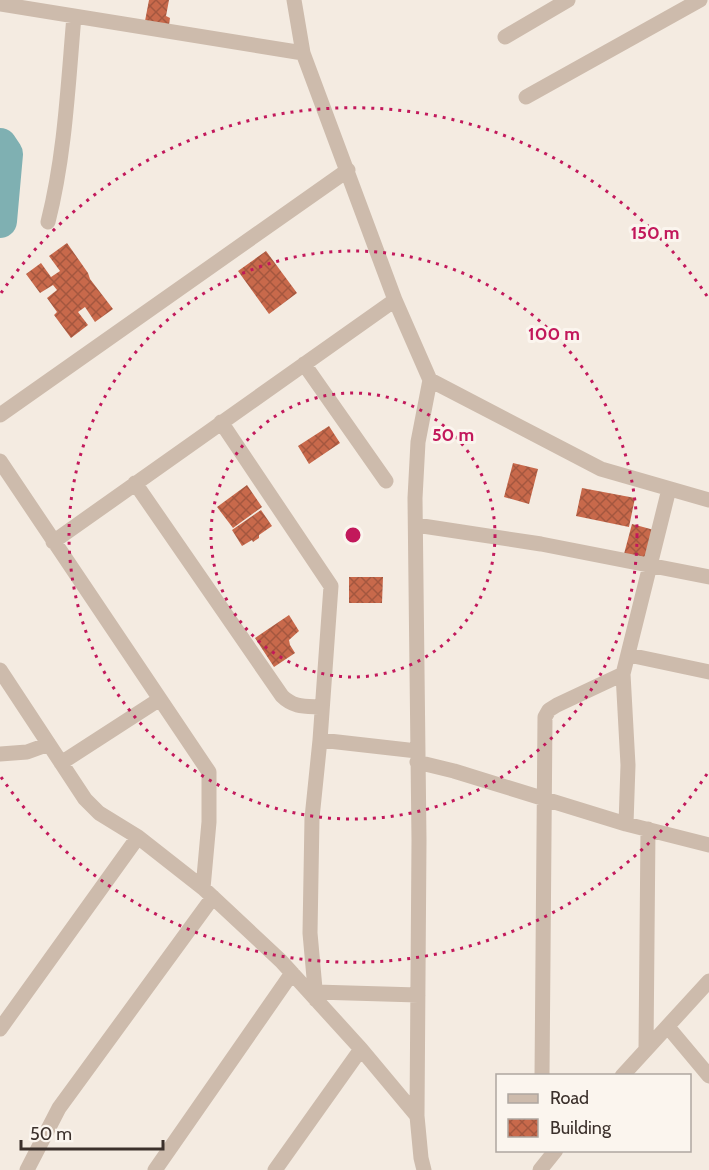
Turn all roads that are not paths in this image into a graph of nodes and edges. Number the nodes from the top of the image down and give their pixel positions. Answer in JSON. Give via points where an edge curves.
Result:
{"nodes":[{"id":1,"x":294,"y":0,"type":"edge"},
{"id":2,"x":568,"y":0,"type":"edge"},
{"id":3,"x":700,"y":0,"type":"edge"},
{"id":4,"x":0,"y":4,"type":"edge"},
{"id":5,"x":75,"y":16,"type":"junction"},
{"id":6,"x":505,"y":37,"type":"dead end"},
{"id":7,"x":303,"y":53,"type":"junction"},
{"id":8,"x":526,"y":97,"type":"dead end"},
{"id":9,"x":348,"y":170,"type":"junction"},
{"id":10,"x":48,"y":222,"type":"dead end"},
{"id":11,"x":395,"y":300,"type":"junction"},
{"id":12,"x":304,"y":364,"type":"junction"},
{"id":13,"x":430,"y":380,"type":"junction"},
{"id":14,"x":0,"y":415,"type":"edge"},
{"id":15,"x":221,"y":422,"type":"junction"},
{"id":16,"x":0,"y":461,"type":"edge"},
{"id":17,"x":386,"y":481,"type":"dead end"},
{"id":18,"x":135,"y":483,"type":"junction"},
{"id":19,"x":8,"y":484,"type":"edge"},
{"id":20,"x":669,"y":489,"type":"junction"},
{"id":21,"x":709,"y":500,"type":"edge"},
{"id":22,"x":416,"y":525,"type":"junction"},
{"id":23,"x":53,"y":542,"type":"junction"},
{"id":24,"x":650,"y":565,"type":"junction"},
{"id":25,"x":709,"y":577,"type":"edge"},
{"id":26,"x":629,"y":655,"type":"junction"},
{"id":27,"x":0,"y":670,"type":"edge"},
{"id":28,"x":709,"y":672,"type":"edge"},
{"id":29,"x":623,"y":674,"type":"junction"},
{"id":30,"x":160,"y":699,"type":"junction"},
{"id":31,"x":322,"y":707,"type":"junction"},
{"id":32,"x":320,"y":740,"type":"junction"},
{"id":33,"x":49,"y":744,"type":"junction"},
{"id":34,"x":0,"y":754,"type":"edge"},
{"id":35,"x":417,"y":757,"type":"junction"},
{"id":36,"x":61,"y":763,"type":"junction"},
{"id":37,"x":545,"y":799,"type":"junction"},
{"id":38,"x":626,"y":824,"type":"junction"},
{"id":39,"x":648,"y":829,"type":"junction"},
{"id":40,"x":138,"y":837,"type":"junction"},
{"id":41,"x":709,"y":845,"type":"edge"},
{"id":42,"x":208,"y":892,"type":"junction"},
{"id":43,"x":292,"y":973,"type":"junction"},
{"id":44,"x":706,"y":989,"type":"edge"},
{"id":45,"x":418,"y":994,"type":"junction"},
{"id":46,"x":316,"y":996,"type":"junction"},
{"id":47,"x":668,"y":1027,"type":"junction"},
{"id":48,"x":0,"y":1029,"type":"edge"},
{"id":49,"x":361,"y":1049,"type":"junction"},
{"id":50,"x":646,"y":1050,"type":"junction"},
{"id":51,"x":542,"y":1074,"type":"edge"},
{"id":52,"x":624,"y":1074,"type":"edge"},
{"id":53,"x":709,"y":1076,"type":"edge"},
{"id":54,"x":417,"y":1116,"type":"junction"},
{"id":55,"x":540,"y":1152,"type":"edge"},
{"id":56,"x":554,"y":1152,"type":"edge"},
{"id":57,"x":422,"y":1164,"type":"edge"},
{"id":58,"x":27,"y":1170,"type":"edge"},
{"id":59,"x":155,"y":1170,"type":"edge"},
{"id":60,"x":275,"y":1170,"type":"edge"},
{"id":61,"x":410,"y":1170,"type":"edge"},
{"id":62,"x":540,"y":1170,"type":"edge"},
{"id":63,"x":546,"y":1170,"type":"edge"}],
"edges":[{"from":1,"to":7,"type":"street"},
{"from":2,"to":6,"type":"street"},
{"from":3,"to":8,"type":"street"},
{"from":4,"to":5,"type":"street"},
{"from":5,"to":7,"type":"street"},
{"from":5,"to":10,"type":"street","via":[[58,182]]},
{"from":7,"to":9,"type":"street"},
{"from":9,"to":11,"type":"street"},
{"from":9,"to":14,"type":"street"},
{"from":11,"to":12,"type":"street"},
{"from":11,"to":13,"type":"street"},
{"from":12,"to":15,"type":"street"},
{"from":12,"to":17,"type":"street"},
{"from":13,"to":20,"type":"street","via":[[601,469]]},
{"from":13,"to":22,"type":"street","via":[[418,442]]},
{"from":15,"to":18,"type":"street"},
{"from":15,"to":31,"type":"street","via":[[331,586]]},
{"from":16,"to":19,"type":"street"},
{"from":18,"to":23,"type":"street"},
{"from":18,"to":31,"type":"street","via":[[282,696],[295,706]]},
{"from":19,"to":23,"type":"street"},
{"from":20,"to":21,"type":"street"},
{"from":20,"to":24,"type":"street"},
{"from":22,"to":24,"type":"street"},
{"from":22,"to":35,"type":"street"},
{"from":23,"to":30,"type":"street"},
{"from":24,"to":25,"type":"street"},
{"from":24,"to":26,"type":"street"},
{"from":26,"to":28,"type":"street"},
{"from":26,"to":29,"type":"street"},
{"from":27,"to":33,"type":"street"},
{"from":29,"to":37,"type":"street","via":[[549,710],[545,717]]},
{"from":29,"to":38,"type":"street","via":[[628,765]]},
{"from":30,"to":36,"type":"street"},
{"from":30,"to":42,"type":"street","via":[[209,772]]},
{"from":31,"to":32,"type":"street"},
{"from":32,"to":35,"type":"street"},
{"from":32,"to":46,"type":"street","via":[[312,829],[310,933]]},
{"from":33,"to":34,"type":"street","via":[[27,752]]},
{"from":33,"to":36,"type":"street"},
{"from":35,"to":37,"type":"street"},
{"from":35,"to":45,"type":"street"},
{"from":36,"to":40,"type":"street","via":[[99,813]]},
{"from":37,"to":38,"type":"street"},
{"from":37,"to":51,"type":"street"},
{"from":38,"to":39,"type":"street"},
{"from":39,"to":41,"type":"street"},
{"from":39,"to":50,"type":"street"},
{"from":40,"to":42,"type":"street"},
{"from":40,"to":48,"type":"street"},
{"from":42,"to":43,"type":"street"},
{"from":42,"to":58,"type":"street","via":[[59,1107]]},
{"from":43,"to":46,"type":"street"},
{"from":43,"to":59,"type":"street"},
{"from":44,"to":47,"type":"street"},
{"from":45,"to":46,"type":"street"},
{"from":45,"to":54,"type":"street"},
{"from":46,"to":49,"type":"street"},
{"from":47,"to":50,"type":"street"},
{"from":47,"to":53,"type":"street"},
{"from":49,"to":54,"type":"street"},
{"from":49,"to":60,"type":"street"},
{"from":50,"to":52,"type":"street"},
{"from":54,"to":57,"type":"street"},
{"from":55,"to":62,"type":"street"},
{"from":56,"to":62,"type":"street"},
{"from":57,"to":61,"type":"street"},
{"from":62,"to":63,"type":"street"}]}
